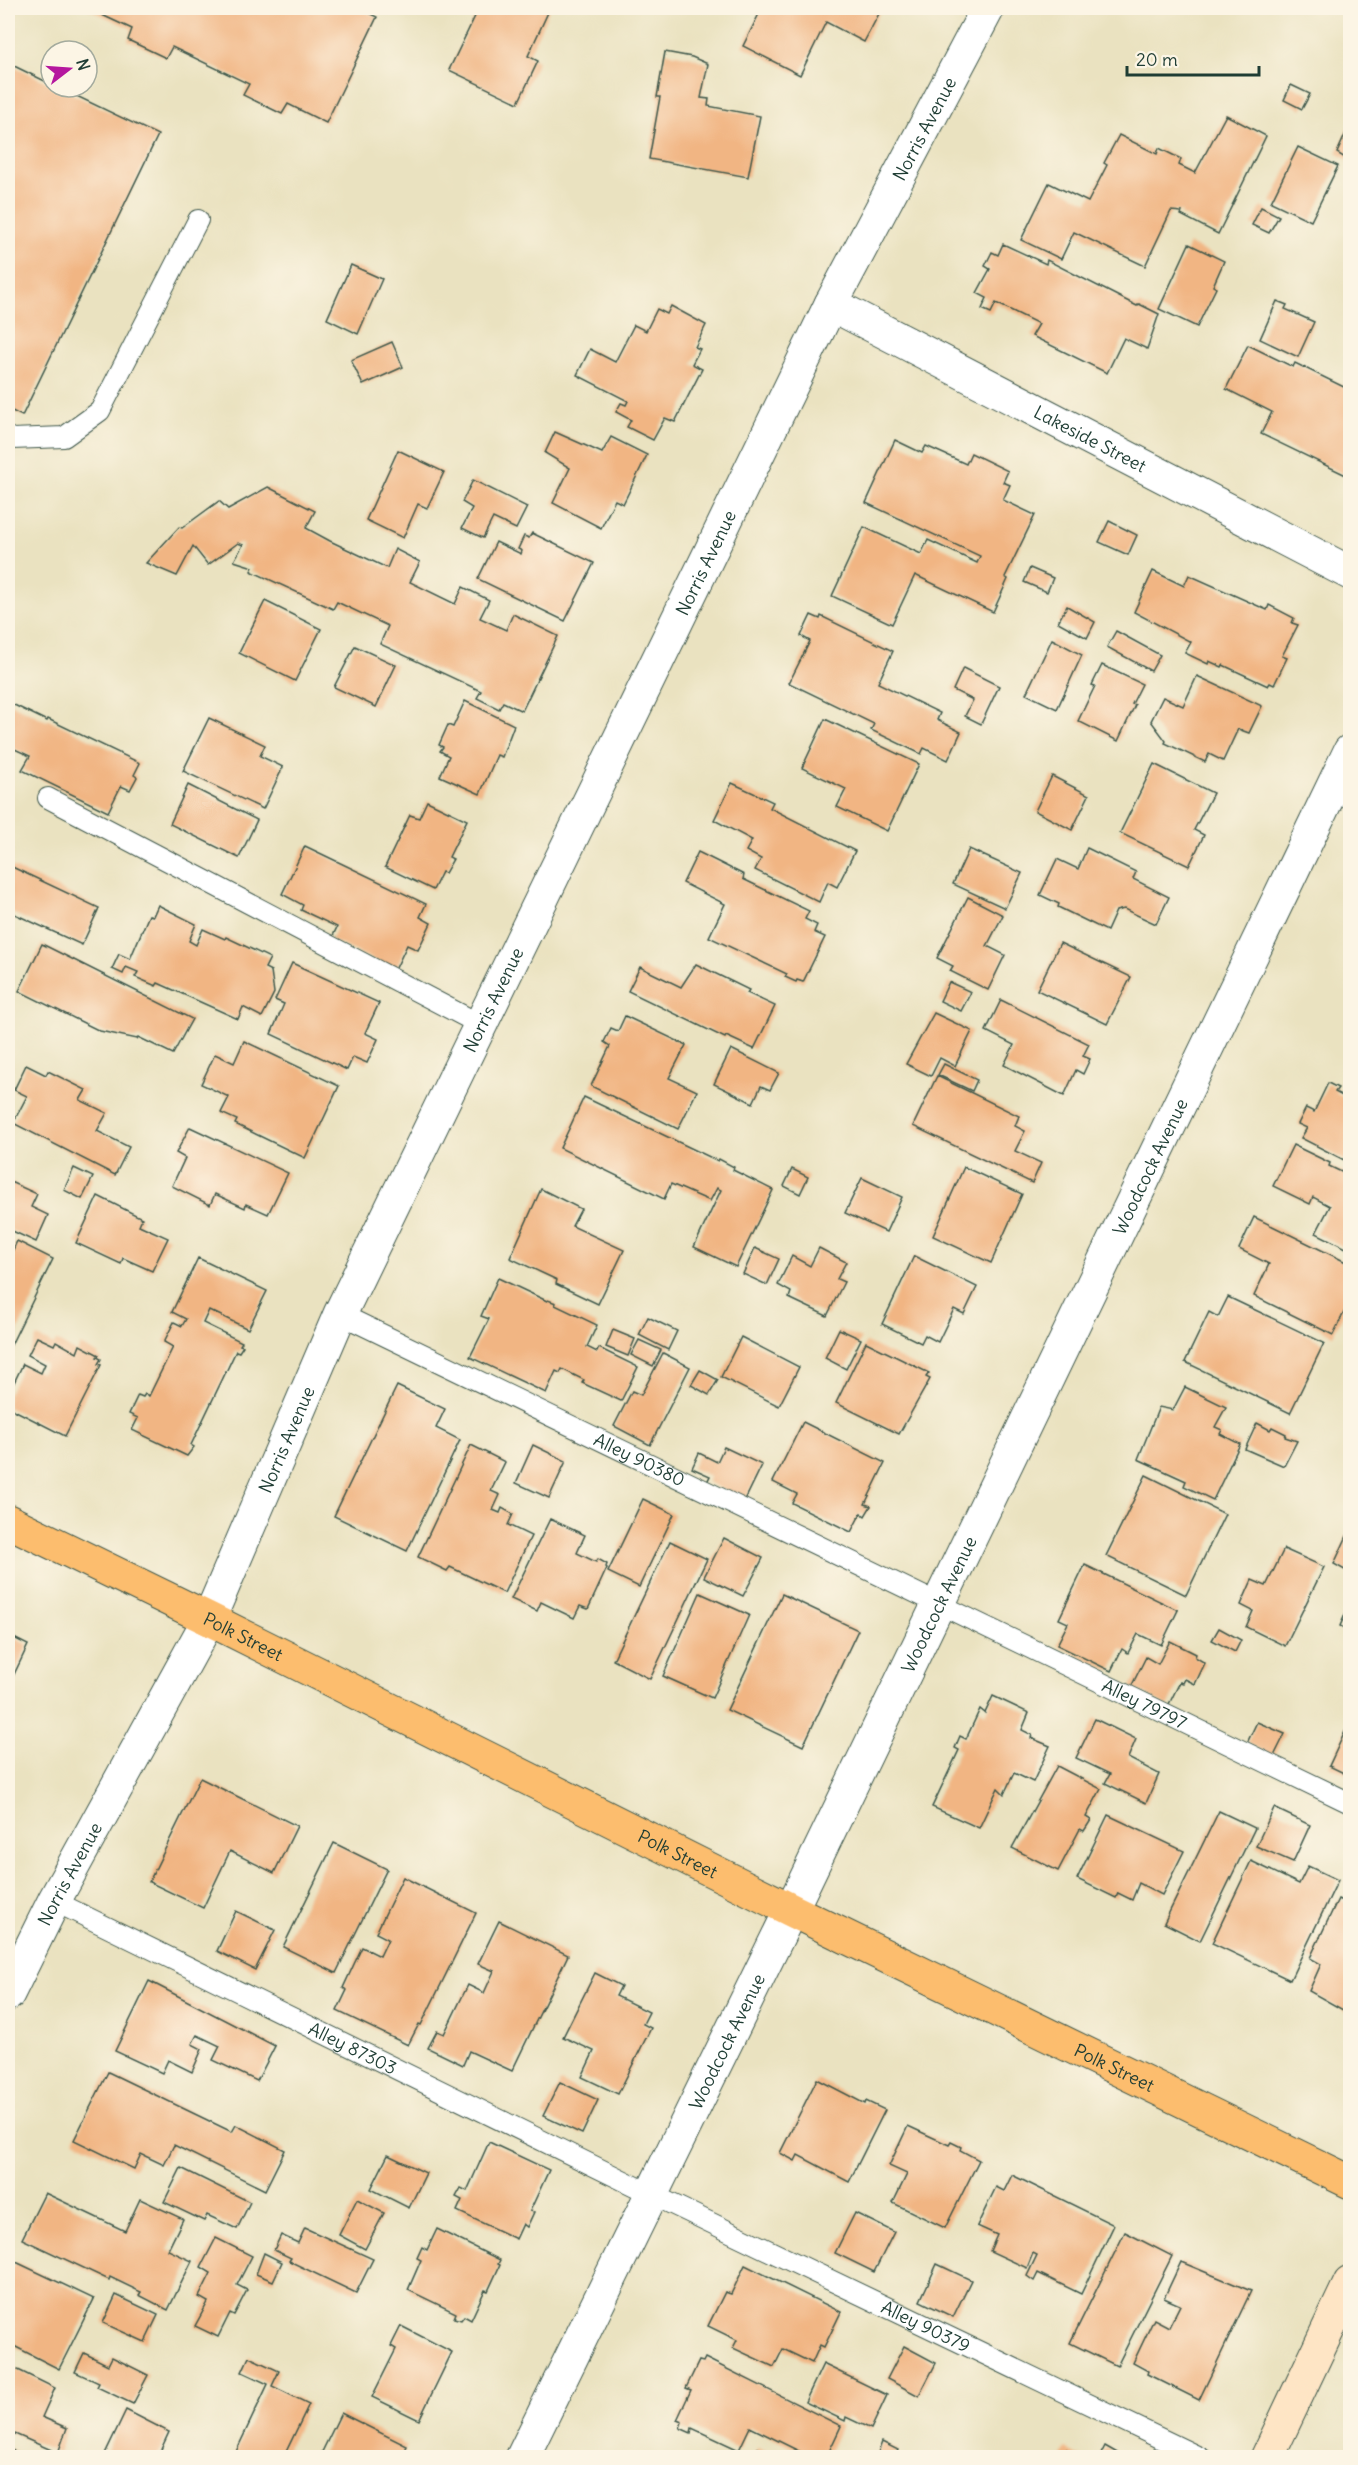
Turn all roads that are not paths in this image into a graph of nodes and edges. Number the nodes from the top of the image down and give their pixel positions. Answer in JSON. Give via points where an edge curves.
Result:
{"nodes":[{"id":1,"x":988,"y":8,"type":"edge"},
{"id":2,"x":198,"y":220,"type":"dead end"},
{"id":3,"x":831,"y":304,"type":"junction"},
{"id":4,"x":8,"y":436,"type":"edge"},
{"id":5,"x":1350,"y":573,"type":"edge"},
{"id":6,"x":1350,"y":751,"type":"edge"},
{"id":7,"x":48,"y":798,"type":"dead end"},
{"id":8,"x":481,"y":1025,"type":"junction"},
{"id":9,"x":340,"y":1314,"type":"junction"},
{"id":10,"x":8,"y":1521,"type":"edge"},
{"id":11,"x":938,"y":1605,"type":"junction"},
{"id":12,"x":208,"y":1619,"type":"junction"},
{"id":13,"x":1350,"y":1803,"type":"edge"},
{"id":14,"x":54,"y":1900,"type":"junction"},
{"id":15,"x":791,"y":1910,"type":"junction"},
{"id":16,"x":8,"y":1994,"type":"edge"},
{"id":17,"x":1350,"y":2182,"type":"edge"},
{"id":18,"x":651,"y":2194,"type":"junction"},
{"id":19,"x":1350,"y":2283,"type":"edge"},
{"id":20,"x":522,"y":2457,"type":"edge"},
{"id":21,"x":1201,"y":2457,"type":"edge"},
{"id":22,"x":1268,"y":2457,"type":"edge"}],
"edges":[{"from":1,"to":3,"type":"street","name":"Norris Avenue"},
{"from":2,"to":4,"type":"lane","via":[[100,411],[64,437]]},
{"from":3,"to":5,"type":"street","name":"Lakeside Street"},
{"from":3,"to":8,"type":"street","name":"Norris Avenue"},
{"from":6,"to":11,"type":"street","name":"Woodcock Avenue"},
{"from":7,"to":8,"type":"lane"},
{"from":8,"to":9,"type":"street","name":"Norris Avenue"},
{"from":9,"to":11,"type":"lane","name":"Alley 90380"},
{"from":9,"to":12,"type":"street","name":"Norris Avenue"},
{"from":10,"to":12,"type":"main road","name":"Polk Street"},
{"from":11,"to":13,"type":"lane","name":"Alley 79797"},
{"from":11,"to":15,"type":"street","name":"Woodcock Avenue"},
{"from":12,"to":14,"type":"street","name":"Norris Avenue"},
{"from":12,"to":15,"type":"main road","name":"Polk Street"},
{"from":14,"to":16,"type":"street","name":"Norris Avenue"},
{"from":14,"to":18,"type":"lane","name":"Alley 87303"},
{"from":15,"to":17,"type":"main road","name":"Polk Street"},
{"from":15,"to":18,"type":"street","name":"Woodcock Avenue"},
{"from":18,"to":20,"type":"street","name":"Woodcock Avenue"},
{"from":18,"to":21,"type":"lane","name":"Alley 90379"},
{"from":19,"to":22,"type":"street"}]}
